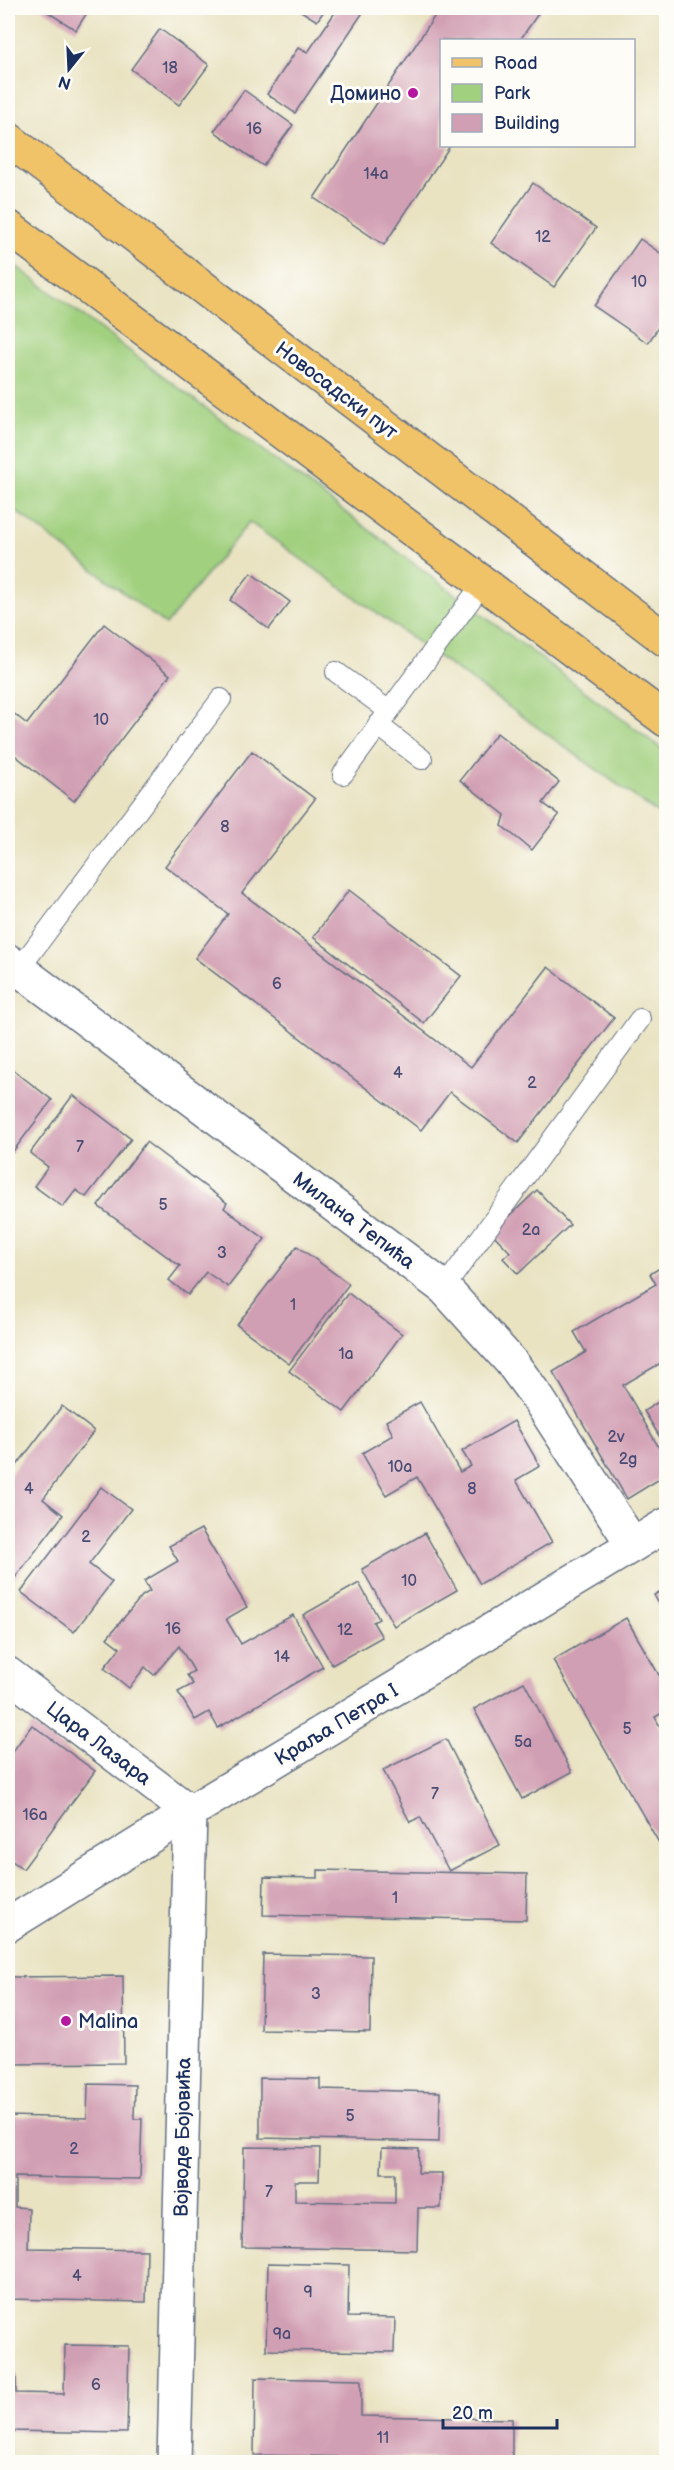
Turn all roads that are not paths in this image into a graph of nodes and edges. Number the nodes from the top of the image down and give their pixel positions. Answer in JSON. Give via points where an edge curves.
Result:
{"nodes":[{"id":1,"x":8,"y":140,"type":"edge"},
{"id":2,"x":8,"y":227,"type":"edge"},
{"id":3,"x":483,"y":583,"type":"junction"},
{"id":4,"x":666,"y":640,"type":"edge"},
{"id":5,"x":336,"y":672,"type":"dead end"},
{"id":6,"x":221,"y":699,"type":"dead end"},
{"id":7,"x":383,"y":718,"type":"junction"},
{"id":8,"x":666,"y":720,"type":"edge"},
{"id":9,"x":422,"y":759,"type":"dead end"},
{"id":10,"x":343,"y":774,"type":"dead end"},
{"id":11,"x":13,"y":965,"type":"edge"},
{"id":12,"x":640,"y":1019,"type":"dead end"},
{"id":13,"x":444,"y":1288,"type":"junction"},
{"id":14,"x":666,"y":1525,"type":"edge"},
{"id":15,"x":633,"y":1545,"type":"junction"},
{"id":16,"x":8,"y":1674,"type":"edge"},
{"id":17,"x":190,"y":1812,"type":"junction"},
{"id":18,"x":8,"y":1925,"type":"edge"},
{"id":19,"x":174,"y":2463,"type":"edge"}],
"edges":[{"from":1,"to":4,"type":"main road","name":"Новосадски пут"},
{"from":2,"to":3,"type":"main road"},
{"from":3,"to":7,"type":"lane"},
{"from":3,"to":8,"type":"main road"},
{"from":5,"to":7,"type":"lane"},
{"from":6,"to":11,"type":"lane"},
{"from":7,"to":9,"type":"lane"},
{"from":7,"to":10,"type":"lane"},
{"from":11,"to":13,"type":"street","name":"Милана Тепића"},
{"from":12,"to":13,"type":"lane"},
{"from":13,"to":15,"type":"street","name":"Милана Тепића","via":[[537,1396]]},
{"from":14,"to":15,"type":"street","name":"Краља Петра I"},
{"from":15,"to":17,"type":"street","name":"Краља Петра I"},
{"from":16,"to":17,"type":"street","name":"Цара Лазара"},
{"from":17,"to":18,"type":"street","name":"Краља Петра I"},
{"from":17,"to":19,"type":"street","name":"Војводе Бојовића"}]}
